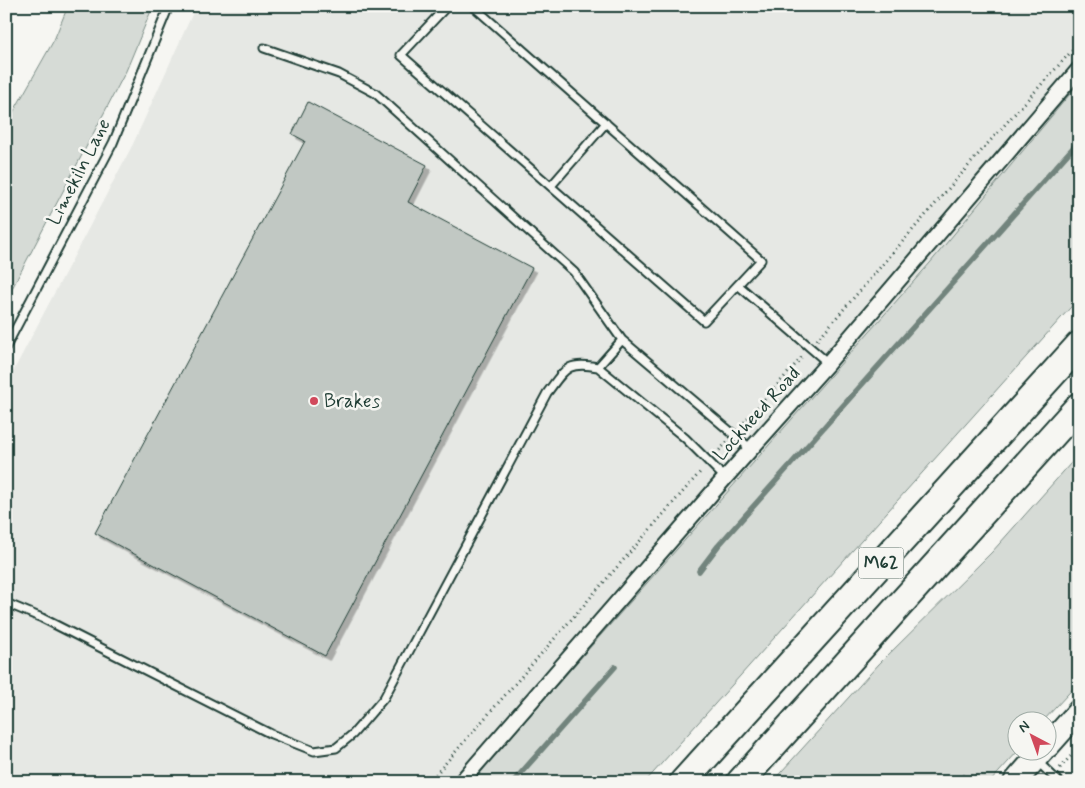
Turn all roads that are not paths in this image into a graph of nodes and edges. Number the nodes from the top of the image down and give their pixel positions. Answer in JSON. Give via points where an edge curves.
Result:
{"nodes":[{"id":1,"x":169,"y":6,"type":"edge"},
{"id":2,"x":447,"y":6,"type":"edge"},
{"id":3,"x":474,"y":6,"type":"edge"},
{"id":4,"x":264,"y":48,"type":"dead end"},
{"id":5,"x":1079,"y":70,"type":"edge"},
{"id":6,"x":606,"y":123,"type":"junction"},
{"id":7,"x":551,"y":186,"type":"junction"},
{"id":8,"x":738,"y":285,"type":"junction"},
{"id":9,"x":622,"y":340,"type":"junction"},
{"id":10,"x":1079,"y":345,"type":"edge"},
{"id":11,"x":6,"y":347,"type":"edge"},
{"id":12,"x":828,"y":364,"type":"junction"},
{"id":13,"x":598,"y":367,"type":"junction"},
{"id":14,"x":1079,"y":406,"type":"edge"},
{"id":15,"x":751,"y":449,"type":"junction"},
{"id":16,"x":725,"y":478,"type":"junction"},
{"id":17,"x":6,"y":603,"type":"edge"},
{"id":18,"x":1079,"y":711,"type":"edge"},
{"id":19,"x":1058,"y":734,"type":"edge"},
{"id":20,"x":1035,"y":760,"type":"edge"},
{"id":21,"x":1046,"y":760,"type":"edge"},
{"id":22,"x":461,"y":782,"type":"edge"},
{"id":23,"x":684,"y":782,"type":"edge"},
{"id":24,"x":740,"y":782,"type":"edge"},
{"id":25,"x":1015,"y":782,"type":"edge"},
{"id":26,"x":1059,"y":782,"type":"edge"}],
"edges":[{"from":1,"to":11,"type":"lane","name":"Limekiln Lane","via":[[114,143]]},
{"from":2,"to":7,"type":"lane","via":[[401,55]]},
{"from":3,"to":6,"type":"lane"},
{"from":4,"to":9,"type":"lane","via":[[339,74],[374,93],[574,272]]},
{"from":5,"to":12,"type":"street","name":"Lockheed Road"},
{"from":6,"to":7,"type":"lane"},
{"from":6,"to":8,"type":"lane","via":[[760,260]]},
{"from":7,"to":8,"type":"lane","via":[[704,321]]},
{"from":8,"to":12,"type":"lane"},
{"from":9,"to":13,"type":"lane"},
{"from":9,"to":15,"type":"lane"},
{"from":10,"to":23,"type":"highway","number":"M62"},
{"from":12,"to":15,"type":"street","name":"Lockheed Road"},
{"from":13,"to":16,"type":"lane","via":[[685,438]]},
{"from":13,"to":17,"type":"lane","via":[[582,364],[566,368],[547,393],[384,698],[353,734],[336,748],[314,751],[271,734],[42,618]]},
{"from":14,"to":24,"type":"highway","number":"M62"},
{"from":15,"to":16,"type":"street","name":"Lockheed Road"},
{"from":16,"to":22,"type":"street","name":"Lockheed Road"},
{"from":18,"to":19,"type":"main road"},
{"from":20,"to":25,"type":"main road"},
{"from":21,"to":26,"type":"lane"}]}
